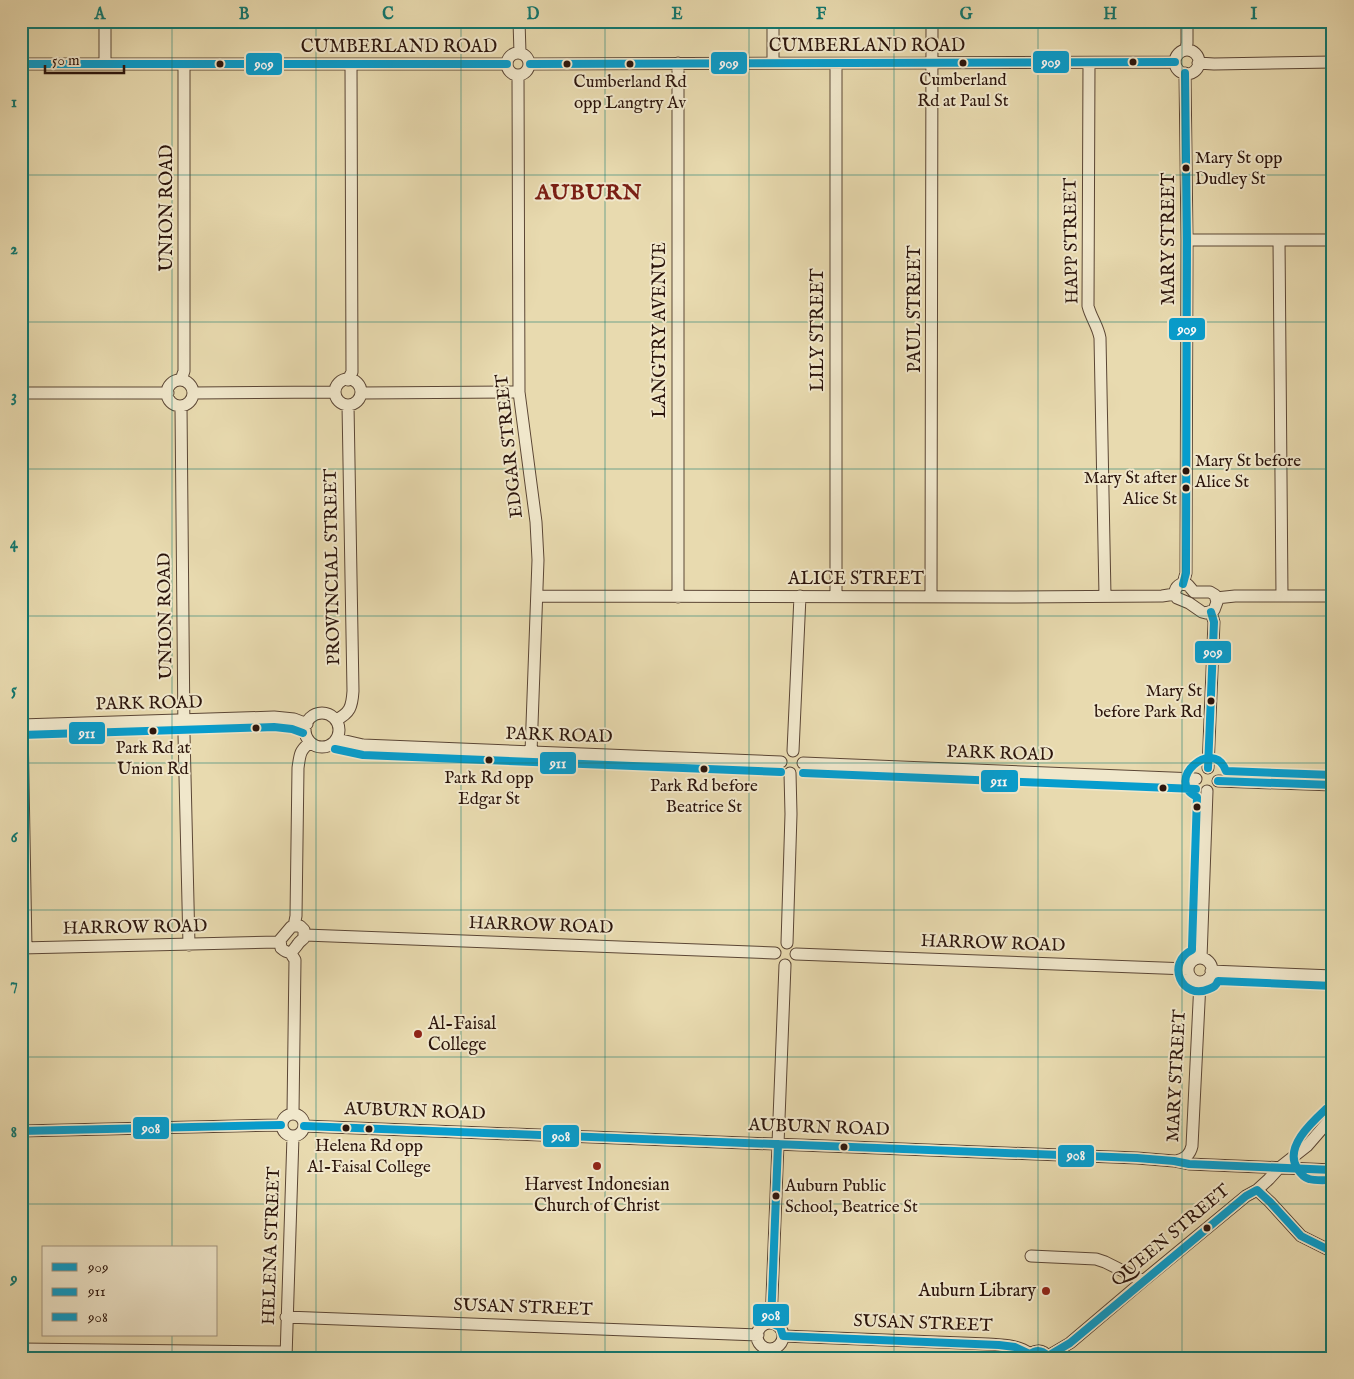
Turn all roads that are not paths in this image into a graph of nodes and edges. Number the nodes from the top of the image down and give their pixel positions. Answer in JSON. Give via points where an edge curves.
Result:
{"nodes":[{"id":1,"x":105,"y":21,"type":"edge"},
{"id":2,"x":519,"y":21,"type":"edge"},
{"id":3,"x":773,"y":21,"type":"edge"},
{"id":4,"x":932,"y":21,"type":"edge"},
{"id":5,"x":1187,"y":21,"type":"edge"},
{"id":6,"x":1186,"y":50,"type":"junction"},
{"id":7,"x":520,"y":53,"type":"junction"},
{"id":8,"x":1175,"y":62,"type":"junction"},
{"id":9,"x":1333,"y":62,"type":"edge"},
{"id":10,"x":678,"y":63,"type":"junction"},
{"id":11,"x":773,"y":63,"type":"junction"},
{"id":12,"x":932,"y":63,"type":"junction"},
{"id":13,"x":1089,"y":63,"type":"junction"},
{"id":14,"x":1198,"y":63,"type":"junction"},
{"id":15,"x":21,"y":64,"type":"edge"},
{"id":16,"x":105,"y":64,"type":"junction"},
{"id":17,"x":351,"y":64,"type":"junction"},
{"id":18,"x":506,"y":64,"type":"junction"},
{"id":19,"x":530,"y":64,"type":"junction"},
{"id":20,"x":836,"y":64,"type":"junction"},
{"id":21,"x":184,"y":65,"type":"junction"},
{"id":22,"x":1185,"y":73,"type":"junction"},
{"id":23,"x":518,"y":76,"type":"junction"},
{"id":24,"x":1187,"y":240,"type":"junction"},
{"id":25,"x":1279,"y":240,"type":"junction"},
{"id":26,"x":1333,"y":240,"type":"edge"},
{"id":27,"x":21,"y":371,"type":"edge"},
{"id":28,"x":181,"y":380,"type":"junction"},
{"id":29,"x":348,"y":380,"type":"junction"},
{"id":30,"x":335,"y":392,"type":"junction"},
{"id":31,"x":519,"y":392,"type":"junction"},
{"id":32,"x":21,"y":393,"type":"edge"},
{"id":33,"x":168,"y":393,"type":"junction"},
{"id":34,"x":193,"y":393,"type":"junction"},
{"id":35,"x":361,"y":393,"type":"junction"},
{"id":36,"x":348,"y":405,"type":"junction"},
{"id":37,"x":181,"y":406,"type":"junction"},
{"id":38,"x":21,"y":422,"type":"edge"},
{"id":39,"x":1183,"y":584,"type":"junction"},
{"id":40,"x":1175,"y":594,"type":"junction"},
{"id":41,"x":537,"y":596,"type":"junction"},
{"id":42,"x":800,"y":596,"type":"junction"},
{"id":43,"x":836,"y":596,"type":"junction"},
{"id":44,"x":931,"y":596,"type":"junction"},
{"id":45,"x":1105,"y":596,"type":"junction"},
{"id":46,"x":1282,"y":596,"type":"junction"},
{"id":47,"x":1333,"y":596,"type":"edge"},
{"id":48,"x":678,"y":597,"type":"junction"},
{"id":49,"x":1216,"y":598,"type":"junction"},
{"id":50,"x":1211,"y":612,"type":"junction"},
{"id":51,"x":336,"y":720,"type":"junction"},
{"id":52,"x":184,"y":721,"type":"junction"},
{"id":53,"x":307,"y":724,"type":"junction"},
{"id":54,"x":22,"y":725,"type":"edge"},
{"id":55,"x":337,"y":739,"type":"junction"},
{"id":56,"x":310,"y":742,"type":"junction"},
{"id":57,"x":793,"y":751,"type":"junction"},
{"id":58,"x":531,"y":752,"type":"junction"},
{"id":59,"x":781,"y":762,"type":"junction"},
{"id":60,"x":803,"y":763,"type":"junction"},
{"id":61,"x":1208,"y":768,"type":"junction"},
{"id":62,"x":790,"y":774,"type":"junction"},
{"id":63,"x":1196,"y":779,"type":"junction"},
{"id":64,"x":1218,"y":781,"type":"junction"},
{"id":65,"x":1333,"y":785,"type":"edge"},
{"id":66,"x":1207,"y":791,"type":"junction"},
{"id":67,"x":294,"y":926,"type":"junction"},
{"id":68,"x":305,"y":935,"type":"junction"},
{"id":69,"x":280,"y":942,"type":"junction"},
{"id":70,"x":787,"y":943,"type":"junction"},
{"id":71,"x":189,"y":945,"type":"junction"},
{"id":72,"x":24,"y":948,"type":"edge"},
{"id":73,"x":290,"y":952,"type":"junction"},
{"id":74,"x":775,"y":953,"type":"junction"},
{"id":75,"x":796,"y":954,"type":"junction"},
{"id":76,"x":1201,"y":958,"type":"junction"},
{"id":77,"x":785,"y":964,"type":"junction"},
{"id":78,"x":1188,"y":969,"type":"junction"},
{"id":79,"x":1211,"y":971,"type":"junction"},
{"id":80,"x":1333,"y":976,"type":"edge"},
{"id":81,"x":1200,"y":982,"type":"junction"},
{"id":82,"x":293,"y":1113,"type":"junction"},
{"id":83,"x":1333,"y":1116,"type":"edge"},
{"id":84,"x":281,"y":1125,"type":"junction"},
{"id":85,"x":304,"y":1126,"type":"junction"},
{"id":86,"x":21,"y":1131,"type":"edge"},
{"id":87,"x":293,"y":1136,"type":"junction"},
{"id":88,"x":778,"y":1144,"type":"junction"},
{"id":89,"x":1307,"y":1146,"type":"junction"},
{"id":90,"x":1174,"y":1161,"type":"junction"},
{"id":91,"x":1279,"y":1168,"type":"junction"},
{"id":92,"x":1311,"y":1169,"type":"junction"},
{"id":93,"x":1333,"y":1170,"type":"edge"},
{"id":94,"x":1257,"y":1190,"type":"junction"},
{"id":95,"x":1333,"y":1252,"type":"edge"},
{"id":96,"x":1031,"y":1256,"type":"dead end"},
{"id":97,"x":1143,"y":1281,"type":"junction"},
{"id":98,"x":286,"y":1317,"type":"junction"},
{"id":99,"x":771,"y":1323,"type":"junction"},
{"id":100,"x":758,"y":1335,"type":"junction"},
{"id":101,"x":783,"y":1336,"type":"junction"},
{"id":102,"x":21,"y":1349,"type":"edge"},
{"id":103,"x":769,"y":1353,"type":"edge"},
{"id":104,"x":286,"y":1355,"type":"edge"},
{"id":105,"x":1028,"y":1356,"type":"edge"},
{"id":106,"x":1048,"y":1357,"type":"edge"}],
"edges":[{"from":1,"to":16,"type":"street"},
{"from":2,"to":7,"type":"street"},
{"from":3,"to":11,"type":"street"},
{"from":4,"to":12,"type":"street","name":"PAUL STREET"},
{"from":5,"to":6,"type":"street"},
{"from":6,"to":8,"type":"street","via":[[1177,55]]},
{"from":6,"to":14,"type":"street","via":[[1196,55]]},
{"from":7,"to":18,"type":"street","via":[[509,57]]},
{"from":7,"to":19,"type":"street"},
{"from":8,"to":13,"type":"street","name":"CUMBERLAND ROAD"},
{"from":8,"to":22,"type":"street","via":[[1177,68]]},
{"from":9,"to":14,"type":"street"},
{"from":10,"to":11,"type":"street","name":"CUMBERLAND ROAD"},
{"from":10,"to":19,"type":"street","name":"CUMBERLAND ROAD"},
{"from":10,"to":48,"type":"street","name":"LANGTRY AVENUE"},
{"from":11,"to":20,"type":"street","name":"CUMBERLAND ROAD"},
{"from":12,"to":13,"type":"street","name":"CUMBERLAND ROAD"},
{"from":12,"to":20,"type":"street","name":"CUMBERLAND ROAD"},
{"from":12,"to":44,"type":"street","name":"PAUL STREET"},
{"from":13,"to":45,"type":"street","name":"HAPP STREET","via":[[1088,306],[1100,338]]},
{"from":14,"to":22,"type":"street","via":[[1195,70]]},
{"from":15,"to":16,"type":"street","name":"CUMBERLAND ROAD"},
{"from":15,"to":27,"type":"street"},
{"from":16,"to":21,"type":"street","name":"CUMBERLAND ROAD"},
{"from":17,"to":18,"type":"street","name":"CUMBERLAND ROAD"},
{"from":17,"to":21,"type":"street","name":"CUMBERLAND ROAD"},
{"from":17,"to":29,"type":"street","via":[[352,372]]},
{"from":18,"to":23,"type":"street","via":[[511,73]]},
{"from":19,"to":23,"type":"street","via":[[527,71]]},
{"from":20,"to":43,"type":"street","name":"LILY STREET"},
{"from":21,"to":28,"type":"street","name":"UNION ROAD","via":[[184,371]]},
{"from":22,"to":24,"type":"street","name":"MARY STREET"},
{"from":23,"to":31,"type":"street","name":"EDGAR STREET"},
{"from":24,"to":25,"type":"street"},
{"from":24,"to":39,"type":"street","name":"MARY STREET","via":[[1186,573]]},
{"from":25,"to":26,"type":"street"},
{"from":25,"to":46,"type":"street"},
{"from":28,"to":33,"type":"street","via":[[173,382]]},
{"from":28,"to":34,"type":"street","via":[[191,385]]},
{"from":29,"to":30,"type":"street","via":[[341,382]]},
{"from":29,"to":35,"type":"street","via":[[356,382]]},
{"from":30,"to":34,"type":"street"},
{"from":30,"to":36,"type":"street","via":[[340,403]]},
{"from":31,"to":35,"type":"street"},
{"from":31,"to":41,"type":"street","name":"EDGAR STREET","via":[[536,522]]},
{"from":32,"to":33,"type":"street"},
{"from":33,"to":37,"type":"street","via":[[170,401]]},
{"from":34,"to":37,"type":"street","via":[[188,403]]},
{"from":35,"to":36,"type":"street","via":[[355,403]]},
{"from":36,"to":51,"type":"street","name":"PROVINCIAL STREET","via":[[353,691],[349,711]]},
{"from":37,"to":52,"type":"street","name":"UNION ROAD"},
{"from":38,"to":54,"type":"street"},
{"from":39,"to":40,"type":"street","via":[[1177,587]]},
{"from":39,"to":49,"type":"street","via":[[1194,592],[1210,592]]},
{"from":40,"to":45,"type":"street","name":"ALICE STREET"},
{"from":40,"to":50,"type":"street","via":[[1202,612]]},
{"from":41,"to":48,"type":"street","name":"ALICE STREET"},
{"from":41,"to":58,"type":"street","name":"EDGAR STREET"},
{"from":42,"to":43,"type":"street","name":"ALICE STREET"},
{"from":42,"to":48,"type":"street","name":"ALICE STREET"},
{"from":42,"to":57,"type":"street"},
{"from":43,"to":44,"type":"street","name":"ALICE STREET"},
{"from":44,"to":45,"type":"street","name":"ALICE STREET"},
{"from":46,"to":47,"type":"street"},
{"from":46,"to":49,"type":"street"},
{"from":49,"to":50,"type":"street","via":[[1216,606]]},
{"from":50,"to":61,"type":"street","via":[[1214,622]]},
{"from":51,"to":53,"type":"street","via":[[320,714]]},
{"from":51,"to":55,"type":"street","via":[[339,729]]},
{"from":52,"to":53,"type":"street","name":"PARK ROAD","via":[[274,717]]},
{"from":52,"to":54,"type":"street","name":"PARK ROAD"},
{"from":52,"to":71,"type":"street","name":"UNION ROAD"},
{"from":53,"to":56,"type":"street","via":[[306,734]]},
{"from":54,"to":72,"type":"street"},
{"from":55,"to":56,"type":"street","via":[[325,747]]},
{"from":55,"to":58,"type":"street","name":"PARK ROAD","via":[[363,745]]},
{"from":56,"to":67,"type":"street","via":[[302,748],[299,762]]},
{"from":57,"to":59,"type":"street","via":[[786,753]]},
{"from":57,"to":60,"type":"street","via":[[799,754]]},
{"from":58,"to":59,"type":"street","name":"PARK ROAD"},
{"from":59,"to":62,"type":"street"},
{"from":60,"to":62,"type":"street","via":[[798,772]]},
{"from":60,"to":63,"type":"street","name":"PARK ROAD"},
{"from":61,"to":63,"type":"street","via":[[1201,770]]},
{"from":61,"to":64,"type":"street","via":[[1217,774]]},
{"from":62,"to":70,"type":"street"},
{"from":63,"to":66,"type":"street","via":[[1199,787]]},
{"from":64,"to":65,"type":"street"},
{"from":64,"to":66,"type":"street"},
{"from":66,"to":76,"type":"street"},
{"from":67,"to":68,"type":"street","via":[[302,927]]},
{"from":67,"to":69,"type":"street"},
{"from":68,"to":73,"type":"street"},
{"from":68,"to":74,"type":"street","name":"HARROW ROAD"},
{"from":69,"to":71,"type":"street","name":"HARROW ROAD"},
{"from":69,"to":73,"type":"street","via":[[282,950]]},
{"from":70,"to":74,"type":"street","via":[[780,945]]},
{"from":70,"to":75,"type":"street","via":[[795,948]]},
{"from":71,"to":72,"type":"street","name":"HARROW ROAD"},
{"from":73,"to":82,"type":"street","via":[[295,960]]},
{"from":74,"to":77,"type":"street","via":[[779,962]]},
{"from":75,"to":77,"type":"street","via":[[794,960]]},
{"from":75,"to":78,"type":"street","name":"HARROW ROAD"},
{"from":76,"to":78,"type":"street","via":[[1192,961]]},
{"from":76,"to":79,"type":"street","via":[[1209,963]]},
{"from":77,"to":88,"type":"street"},
{"from":78,"to":81,"type":"street","via":[[1191,978]]},
{"from":79,"to":80,"type":"street"},
{"from":79,"to":81,"type":"street","via":[[1208,979]]},
{"from":81,"to":90,"type":"street","name":"MARY STREET","via":[[1192,1146],[1190,1154]]},
{"from":82,"to":84,"type":"street","via":[[283,1118]]},
{"from":82,"to":85,"type":"street","via":[[300,1116]]},
{"from":83,"to":89,"type":"street","name":"QUEEN STREET"},
{"from":84,"to":86,"type":"street"},
{"from":84,"to":87,"type":"street","via":[[283,1132]]},
{"from":85,"to":87,"type":"street","via":[[302,1132]]},
{"from":85,"to":88,"type":"street","name":"AUBURN ROAD"},
{"from":87,"to":98,"type":"street","name":"HELENA STREET"},
{"from":88,"to":90,"type":"street","name":"AUBURN ROAD"},
{"from":88,"to":99,"type":"street"},
{"from":89,"to":91,"type":"street","name":"QUEEN STREET"},
{"from":89,"to":92,"type":"street","via":[[1304,1160]]},
{"from":90,"to":91,"type":"street","name":"AUBURN ROAD"},
{"from":91,"to":92,"type":"street","name":"AUBURN ROAD"},
{"from":91,"to":94,"type":"street","name":"QUEEN STREET"},
{"from":92,"to":93,"type":"street","name":"AUBURN ROAD"},
{"from":94,"to":95,"type":"street","via":[[1301,1236]]},
{"from":94,"to":97,"type":"street","name":"QUEEN STREET"},
{"from":96,"to":97,"type":"street","via":[[1096,1259]]},
{"from":97,"to":106,"type":"street","name":"QUEEN STREET","via":[[1070,1343]]},
{"from":98,"to":100,"type":"street","name":"SUSAN STREET"},
{"from":98,"to":104,"type":"street","name":"HELENA STREET"},
{"from":99,"to":100,"type":"street","via":[[760,1328]]},
{"from":99,"to":101,"type":"street","via":[[781,1328]]},
{"from":100,"to":103,"type":"street"},
{"from":101,"to":103,"type":"street","via":[[780,1344]]},
{"from":101,"to":105,"type":"street","name":"SUSAN STREET","via":[[988,1344],[1023,1349]]},
{"from":102,"to":104,"type":"street"},
{"from":105,"to":106,"type":"street","name":"SUSAN STREET","via":[[1039,1351]]}]}
